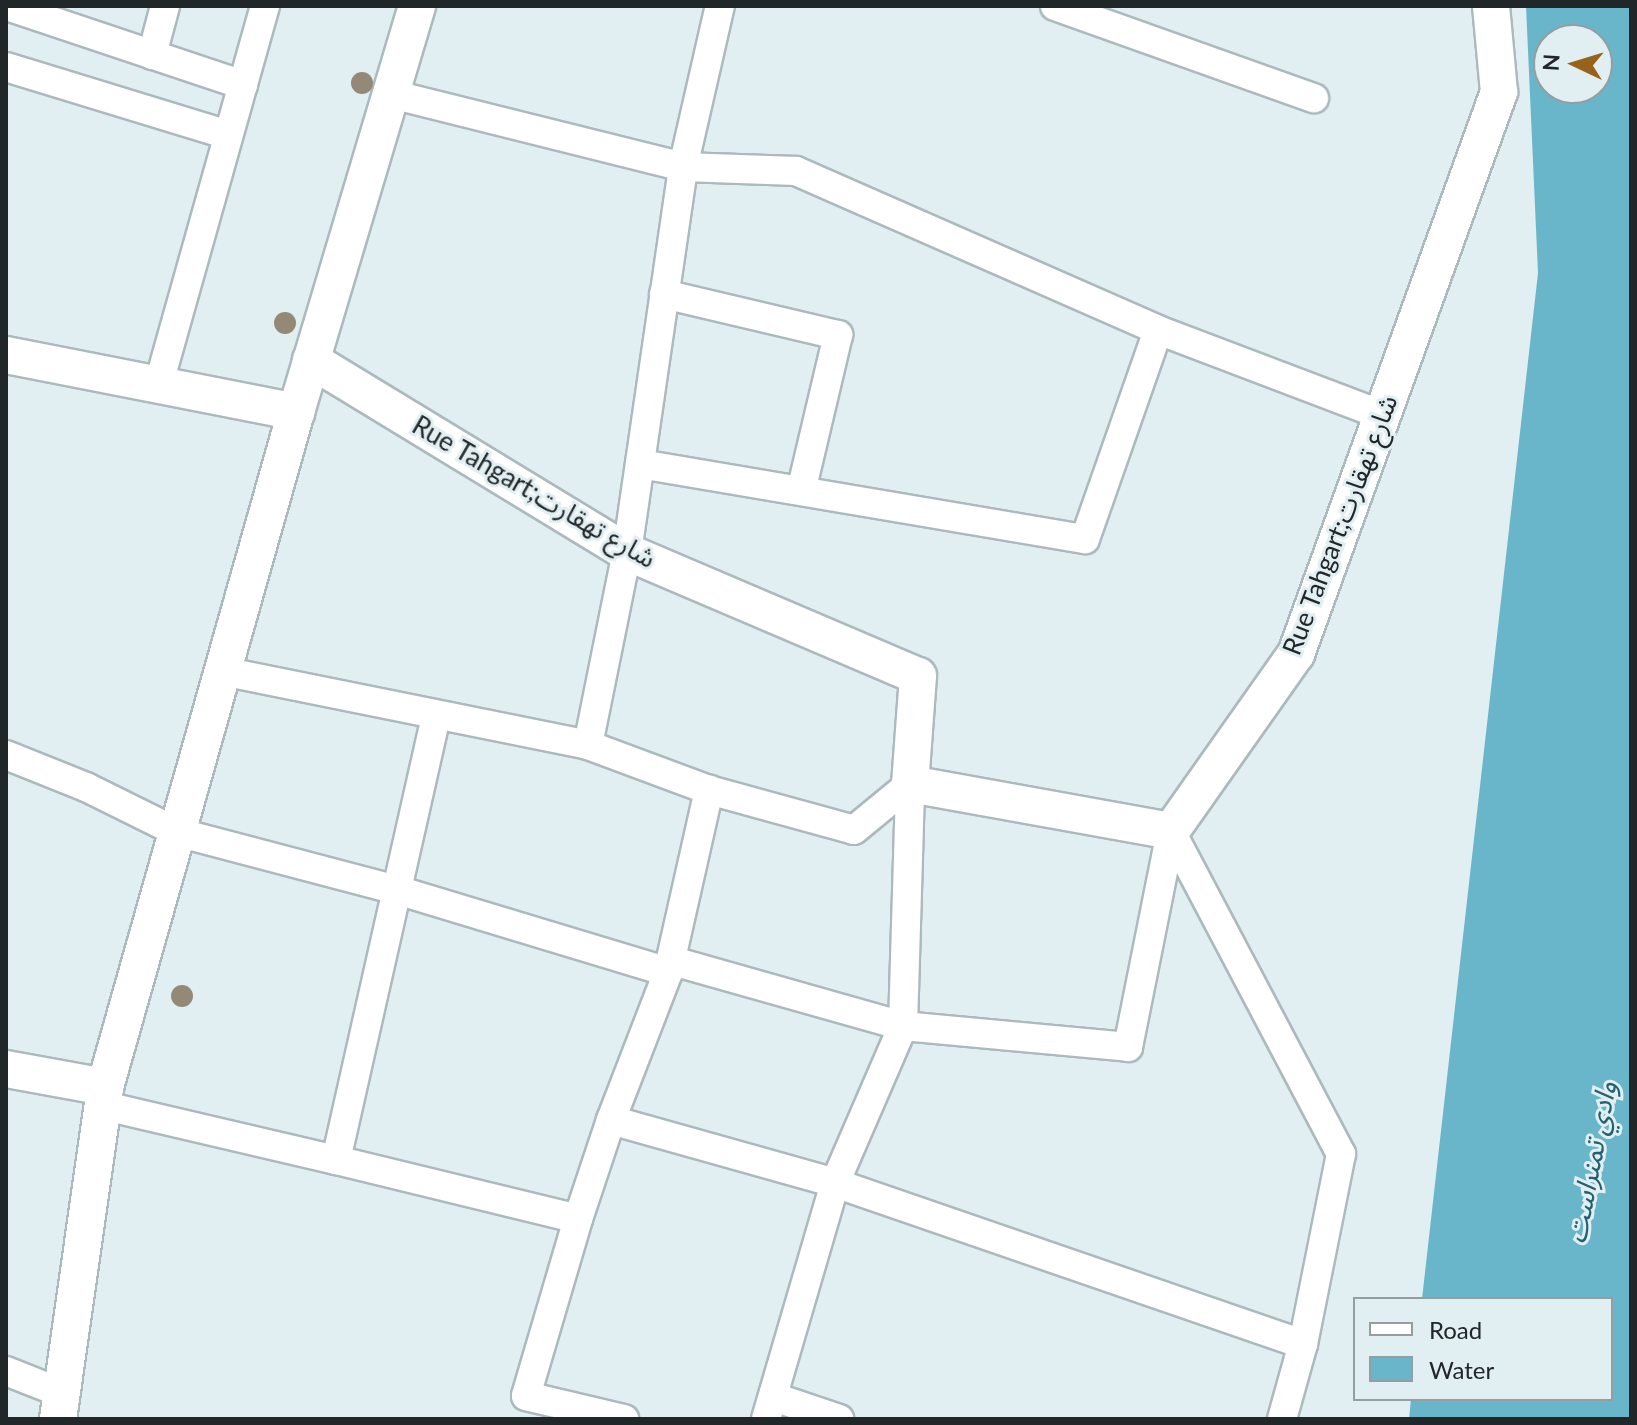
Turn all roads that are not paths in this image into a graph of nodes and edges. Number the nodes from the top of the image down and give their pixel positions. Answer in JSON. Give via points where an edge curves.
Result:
{"nodes":[{"id":1,"x":7,"y":6,"type":"edge"},
{"id":2,"x":165,"y":6,"type":"edge"},
{"id":3,"x":265,"y":6,"type":"edge"},
{"id":4,"x":417,"y":6,"type":"edge"},
{"id":5,"x":720,"y":6,"type":"edge"},
{"id":6,"x":1055,"y":6,"type":"edge"},
{"id":7,"x":1491,"y":6,"type":"edge"},
{"id":8,"x":152,"y":55,"type":"junction"},
{"id":9,"x":6,"y":67,"type":"edge"},
{"id":10,"x":243,"y":85,"type":"junction"},
{"id":11,"x":391,"y":94,"type":"junction"},
{"id":12,"x":1314,"y":98,"type":"dead end"},
{"id":13,"x":228,"y":135,"type":"junction"},
{"id":14,"x":683,"y":167,"type":"junction"},
{"id":15,"x":664,"y":294,"type":"junction"},
{"id":16,"x":1158,"y":330,"type":"junction"},
{"id":17,"x":6,"y":355,"type":"edge"},
{"id":18,"x":311,"y":360,"type":"junction"},
{"id":19,"x":159,"y":383,"type":"junction"},
{"id":20,"x":296,"y":412,"type":"junction"},
{"id":21,"x":1382,"y":415,"type":"junction"},
{"id":22,"x":640,"y":464,"type":"junction"},
{"id":23,"x":801,"y":491,"type":"junction"},
{"id":24,"x":627,"y":552,"type":"junction"},
{"id":25,"x":222,"y":671,"type":"junction"},
{"id":26,"x":436,"y":716,"type":"junction"},
{"id":27,"x":588,"y":745,"type":"junction"},
{"id":28,"x":6,"y":755,"type":"edge"},
{"id":29,"x":910,"y":784,"type":"junction"},
{"id":30,"x":709,"y":790,"type":"junction"},
{"id":31,"x":1171,"y":831,"type":"junction"},
{"id":32,"x":177,"y":832,"type":"junction"},
{"id":33,"x":400,"y":891,"type":"junction"},
{"id":34,"x":671,"y":967,"type":"junction"},
{"id":35,"x":903,"y":1026,"type":"junction"},
{"id":36,"x":6,"y":1069,"type":"edge"},
{"id":37,"x":103,"y":1096,"type":"junction"},
{"id":38,"x":611,"y":1120,"type":"junction"},
{"id":39,"x":336,"y":1160,"type":"junction"},
{"id":40,"x":835,"y":1183,"type":"junction"},
{"id":41,"x":578,"y":1219,"type":"junction"},
{"id":42,"x":1303,"y":1344,"type":"junction"},
{"id":43,"x":6,"y":1371,"type":"edge"},
{"id":44,"x":61,"y":1406,"type":"edge"},
{"id":45,"x":523,"y":1408,"type":"edge"},
{"id":46,"x":770,"y":1408,"type":"edge"},
{"id":47,"x":624,"y":1419,"type":"edge"},
{"id":48,"x":839,"y":1419,"type":"edge"},
{"id":49,"x":1282,"y":1419,"type":"edge"}],
"edges":[{"from":1,"to":8,"type":"street"},
{"from":2,"to":8,"type":"street"},
{"from":3,"to":10,"type":"street"},
{"from":4,"to":11,"type":"street"},
{"from":5,"to":14,"type":"street"},
{"from":6,"to":12,"type":"street"},
{"from":7,"to":21,"type":"street","name":"Rue Tahgart;شارع تهقارت","via":[[1499,92]]},
{"from":8,"to":10,"type":"street"},
{"from":9,"to":13,"type":"street"},
{"from":10,"to":13,"type":"street"},
{"from":11,"to":14,"type":"street"},
{"from":11,"to":18,"type":"street"},
{"from":13,"to":19,"type":"street"},
{"from":14,"to":15,"type":"street"},
{"from":14,"to":16,"type":"street","via":[[796,171]]},
{"from":15,"to":22,"type":"street"},
{"from":15,"to":23,"type":"street","via":[[838,335]]},
{"from":16,"to":21,"type":"street"},
{"from":16,"to":23,"type":"street","via":[[1085,539]]},
{"from":17,"to":19,"type":"street"},
{"from":18,"to":20,"type":"street"},
{"from":18,"to":24,"type":"street","name":"Rue Tahgart;شارع تهقارت"},
{"from":19,"to":20,"type":"street"},
{"from":20,"to":25,"type":"street"},
{"from":21,"to":31,"type":"street","name":"Rue Tahgart;شارع تهقارت","via":[[1296,654]]},
{"from":22,"to":23,"type":"street"},
{"from":22,"to":24,"type":"street"},
{"from":24,"to":27,"type":"street"},
{"from":24,"to":29,"type":"street","name":"Rue Tahgart;شارع تهقارت","via":[[918,676]]},
{"from":25,"to":26,"type":"street"},
{"from":25,"to":32,"type":"street"},
{"from":26,"to":27,"type":"street"},
{"from":26,"to":33,"type":"street"},
{"from":27,"to":30,"type":"street"},
{"from":28,"to":32,"type":"street"},
{"from":29,"to":30,"type":"street","via":[[854,830]]},
{"from":29,"to":31,"type":"street"},
{"from":29,"to":35,"type":"street"},
{"from":30,"to":34,"type":"street"},
{"from":31,"to":35,"type":"street","via":[[1128,1047]]},
{"from":31,"to":42,"type":"street","via":[[1341,1154]]},
{"from":32,"to":33,"type":"street"},
{"from":32,"to":37,"type":"street"},
{"from":33,"to":34,"type":"street"},
{"from":33,"to":39,"type":"street"},
{"from":34,"to":35,"type":"street"},
{"from":34,"to":38,"type":"street"},
{"from":35,"to":40,"type":"street"},
{"from":36,"to":37,"type":"street"},
{"from":37,"to":39,"type":"street"},
{"from":37,"to":44,"type":"street"},
{"from":38,"to":40,"type":"street"},
{"from":38,"to":41,"type":"street"},
{"from":39,"to":41,"type":"street"},
{"from":40,"to":42,"type":"street"},
{"from":40,"to":46,"type":"street"},
{"from":41,"to":45,"type":"street"},
{"from":42,"to":49,"type":"street"},
{"from":43,"to":44,"type":"street"},
{"from":45,"to":47,"type":"street"},
{"from":46,"to":48,"type":"street"}]}
